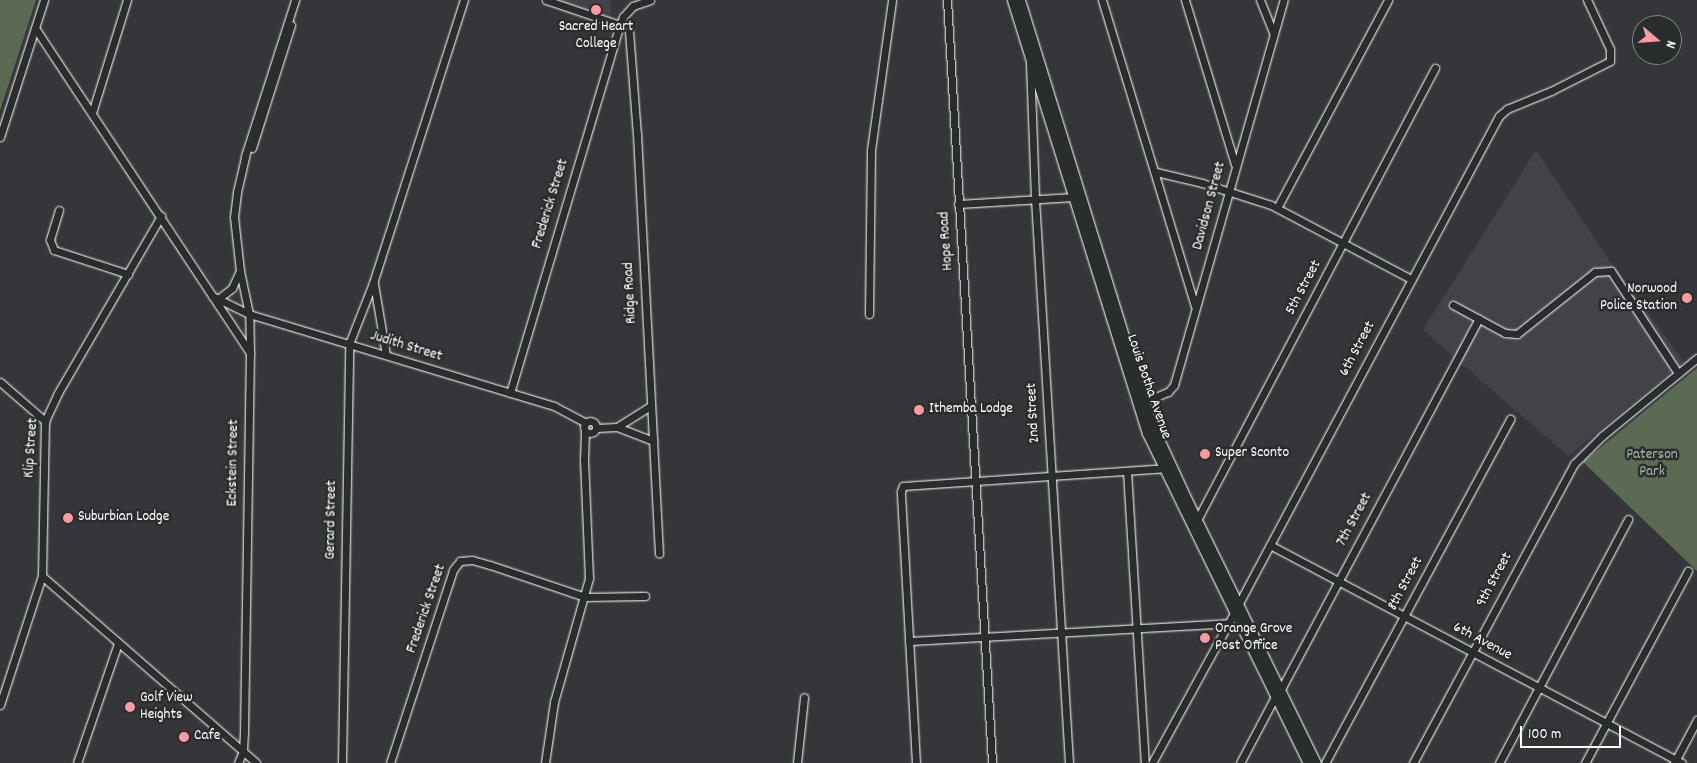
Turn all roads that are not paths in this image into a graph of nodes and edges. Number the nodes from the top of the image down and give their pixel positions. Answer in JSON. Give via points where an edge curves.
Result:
{"nodes":[{"id":1,"x":44,"y":0,"type":"edge"},
{"id":2,"x":128,"y":0,"type":"edge"},
{"id":3,"x":296,"y":0,"type":"edge"},
{"id":4,"x":464,"y":0,"type":"edge"},
{"id":5,"x":546,"y":0,"type":"edge"},
{"id":6,"x":650,"y":0,"type":"edge"},
{"id":7,"x":892,"y":0,"type":"edge"},
{"id":8,"x":947,"y":0,"type":"edge"},
{"id":9,"x":1012,"y":0,"type":"edge"},
{"id":10,"x":1020,"y":0,"type":"edge"},
{"id":11,"x":1102,"y":0,"type":"edge"},
{"id":12,"x":1185,"y":0,"type":"edge"},
{"id":13,"x":1260,"y":0,"type":"edge"},
{"id":14,"x":1284,"y":0,"type":"edge"},
{"id":15,"x":1388,"y":0,"type":"edge"},
{"id":16,"x":1587,"y":0,"type":"edge"},
{"id":17,"x":620,"y":25,"type":"junction"},
{"id":18,"x":36,"y":28,"type":"junction"},
{"id":19,"x":630,"y":31,"type":"dead end"},
{"id":20,"x":1273,"y":33,"type":"junction"},
{"id":21,"x":1030,"y":60,"type":"junction"},
{"id":22,"x":1435,"y":68,"type":"dead end"},
{"id":23,"x":92,"y":113,"type":"junction"},
{"id":24,"x":0,"y":137,"type":"edge"},
{"id":25,"x":1235,"y":166,"type":"junction"},
{"id":26,"x":1156,"y":172,"type":"junction"},
{"id":27,"x":1228,"y":190,"type":"junction"},
{"id":28,"x":1074,"y":197,"type":"junction"},
{"id":29,"x":1035,"y":199,"type":"junction"},
{"id":30,"x":958,"y":204,"type":"junction"},
{"id":31,"x":1278,"y":208,"type":"junction"},
{"id":32,"x":59,"y":210,"type":"dead end"},
{"id":33,"x":161,"y":216,"type":"junction"},
{"id":34,"x":1343,"y":242,"type":"junction"},
{"id":35,"x":240,"y":271,"type":"junction"},
{"id":36,"x":128,"y":274,"type":"junction"},
{"id":37,"x":1411,"y":279,"type":"junction"},
{"id":38,"x":373,"y":283,"type":"junction"},
{"id":39,"x":215,"y":298,"type":"junction"},
{"id":40,"x":1452,"y":305,"type":"dead end"},
{"id":41,"x":1196,"y":306,"type":"junction"},
{"id":42,"x":249,"y":314,"type":"junction"},
{"id":43,"x":869,"y":314,"type":"dead end"},
{"id":44,"x":1479,"y":319,"type":"junction"},
{"id":45,"x":349,"y":344,"type":"junction"},
{"id":46,"x":250,"y":353,"type":"junction"},
{"id":47,"x":386,"y":355,"type":"junction"},
{"id":48,"x":1697,"y":358,"type":"edge"},
{"id":49,"x":1678,"y":373,"type":"junction"},
{"id":50,"x":0,"y":382,"type":"edge"},
{"id":51,"x":510,"y":393,"type":"junction"},
{"id":52,"x":1144,"y":402,"type":"junction"},
{"id":53,"x":650,"y":406,"type":"junction"},
{"id":54,"x":1510,"y":419,"type":"dead end"},
{"id":55,"x":45,"y":421,"type":"junction"},
{"id":56,"x":586,"y":423,"type":"junction"},
{"id":57,"x":616,"y":427,"type":"junction"},
{"id":58,"x":596,"y":428,"type":"junction"},
{"id":59,"x":585,"y":431,"type":"junction"},
{"id":60,"x":652,"y":441,"type":"junction"},
{"id":61,"x":1164,"y":468,"type":"junction"},
{"id":62,"x":1127,"y":471,"type":"junction"},
{"id":63,"x":1052,"y":476,"type":"junction"},
{"id":64,"x":975,"y":481,"type":"junction"},
{"id":65,"x":1628,"y":519,"type":"dead end"},
{"id":66,"x":1197,"y":520,"type":"junction"},
{"id":67,"x":1270,"y":545,"type":"junction"},
{"id":68,"x":659,"y":553,"type":"dead end"},
{"id":69,"x":1688,"y":571,"type":"dead end"},
{"id":70,"x":42,"y":576,"type":"junction"},
{"id":71,"x":1338,"y":581,"type":"junction"},
{"id":72,"x":645,"y":596,"type":"dead end"},
{"id":73,"x":585,"y":597,"type":"junction"},
{"id":74,"x":1236,"y":609,"type":"junction"},
{"id":75,"x":1404,"y":616,"type":"junction"},
{"id":76,"x":1229,"y":622,"type":"junction"},
{"id":77,"x":1137,"y":628,"type":"junction"},
{"id":78,"x":1061,"y":632,"type":"junction"},
{"id":79,"x":984,"y":637,"type":"junction"},
{"id":80,"x":909,"y":641,"type":"junction"},
{"id":81,"x":118,"y":643,"type":"junction"},
{"id":82,"x":1472,"y":652,"type":"junction"},
{"id":83,"x":1540,"y":688,"type":"junction"},
{"id":84,"x":1277,"y":694,"type":"junction"},
{"id":85,"x":804,"y":697,"type":"dead end"},
{"id":86,"x":0,"y":705,"type":"edge"},
{"id":87,"x":1697,"y":720,"type":"edge"},
{"id":88,"x":1607,"y":723,"type":"junction"},
{"id":89,"x":243,"y":751,"type":"junction"},
{"id":90,"x":1677,"y":762,"type":"edge"},
{"id":91,"x":77,"y":763,"type":"edge"},
{"id":92,"x":238,"y":763,"type":"edge"},
{"id":93,"x":256,"y":763,"type":"edge"},
{"id":94,"x":342,"y":763,"type":"edge"},
{"id":95,"x":390,"y":763,"type":"edge"},
{"id":96,"x":545,"y":763,"type":"edge"},
{"id":97,"x":797,"y":763,"type":"edge"},
{"id":98,"x":916,"y":763,"type":"edge"},
{"id":99,"x":992,"y":763,"type":"edge"},
{"id":100,"x":1069,"y":763,"type":"edge"},
{"id":101,"x":1145,"y":763,"type":"edge"},
{"id":102,"x":1152,"y":763,"type":"edge"},
{"id":103,"x":1240,"y":763,"type":"edge"},
{"id":104,"x":1308,"y":763,"type":"edge"},
{"id":105,"x":1316,"y":763,"type":"edge"},
{"id":106,"x":1325,"y":763,"type":"edge"},
{"id":107,"x":1413,"y":763,"type":"edge"},
{"id":108,"x":1499,"y":763,"type":"edge"},
{"id":109,"x":1585,"y":763,"type":"edge"}],
"edges":[{"from":1,"to":18,"type":"street"},
{"from":2,"to":23,"type":"street"},
{"from":3,"to":35,"type":"street","name":"Eckstein Street","via":[[237,192],[234,217]]},
{"from":4,"to":38,"type":"street","name":"Gerard Street"},
{"from":5,"to":17,"type":"street"},
{"from":6,"to":17,"type":"street","name":"Frederick Street","via":[[628,11]]},
{"from":7,"to":43,"type":"street","via":[[871,150]]},
{"from":8,"to":30,"type":"street","name":"Hope Road"},
{"from":9,"to":21,"type":"main road","name":"Louis Botha Avenue"},
{"from":10,"to":52,"type":"main road","name":"Louis Botha Avenue"},
{"from":11,"to":26,"type":"street"},
{"from":12,"to":25,"type":"street"},
{"from":13,"to":20,"type":"street"},
{"from":14,"to":20,"type":"street","name":"Davidson Street"},
{"from":15,"to":31,"type":"street"},
{"from":16,"to":37,"type":"street","name":"6th Street","via":[[1610,49],[1609,62],[1507,109],[1494,124]]},
{"from":17,"to":51,"type":"street","name":"Frederick Street"},
{"from":18,"to":23,"type":"street"},
{"from":18,"to":24,"type":"street"},
{"from":19,"to":53,"type":"street","name":"Ridge Road","via":[[638,134]]},
{"from":20,"to":25,"type":"street","name":"Davidson Street"},
{"from":21,"to":28,"type":"main road","name":"Louis Botha Avenue"},
{"from":21,"to":29,"type":"street","name":"2nd Street"},
{"from":22,"to":34,"type":"street","name":"5th Street"},
{"from":23,"to":33,"type":"street"},
{"from":25,"to":27,"type":"street","name":"Davidson Street"},
{"from":26,"to":27,"type":"street"},
{"from":26,"to":41,"type":"street"},
{"from":27,"to":31,"type":"street"},
{"from":27,"to":41,"type":"street","name":"Davidson Street"},
{"from":28,"to":29,"type":"street"},
{"from":28,"to":61,"type":"main road","name":"Louis Botha Avenue","via":[[1144,422]]},
{"from":29,"to":30,"type":"street"},
{"from":29,"to":63,"type":"street","name":"2nd Street"},
{"from":30,"to":64,"type":"street","name":"Hope Road"},
{"from":31,"to":34,"type":"street"},
{"from":32,"to":36,"type":"street","via":[[50,240],[54,250]]},
{"from":33,"to":36,"type":"street","name":"Klip Street"},
{"from":33,"to":39,"type":"street"},
{"from":34,"to":37,"type":"street"},
{"from":34,"to":66,"type":"street","name":"5th Street"},
{"from":35,"to":39,"type":"street","via":[[232,288]]},
{"from":35,"to":42,"type":"street","name":"Eckstein Street"},
{"from":36,"to":55,"type":"street","name":"Klip Street"},
{"from":37,"to":67,"type":"street","name":"6th Street"},
{"from":38,"to":45,"type":"street","name":"Gerard Street"},
{"from":38,"to":47,"type":"street","name":"Gerard Street"},
{"from":39,"to":42,"type":"street","name":"Judith Street"},
{"from":39,"to":46,"type":"street"},
{"from":40,"to":44,"type":"street"},
{"from":41,"to":52,"type":"street","name":"Davidson Street","via":[[1172,388]]},
{"from":42,"to":45,"type":"street","name":"Judith Street"},
{"from":42,"to":46,"type":"street","name":"Eckstein Street"},
{"from":44,"to":49,"type":"street","via":[[1505,332],[1517,334],[1595,272],[1611,271]]},
{"from":44,"to":71,"type":"street","name":"7th Street"},
{"from":45,"to":47,"type":"street","name":"Judith Street"},
{"from":45,"to":94,"type":"street","name":"Gerard Street"},
{"from":46,"to":89,"type":"street","name":"Eckstein Street"},
{"from":47,"to":51,"type":"street","name":"Judith Street"},
{"from":48,"to":49,"type":"street","name":"9th Street"},
{"from":49,"to":82,"type":"street","name":"9th Street","via":[[1602,436],[1574,464]]},
{"from":50,"to":55,"type":"street"},
{"from":51,"to":56,"type":"street","name":"Judith Street","via":[[557,407]]},
{"from":52,"to":66,"type":"main road","name":"Louis Botha Avenue"},
{"from":53,"to":57,"type":"street"},
{"from":53,"to":60,"type":"street","name":"Ridge Road"},
{"from":54,"to":75,"type":"street","name":"8th Street"},
{"from":55,"to":70,"type":"street","name":"Klip Street"},
{"from":56,"to":58,"type":"street","name":"Judith Street","via":[[594,423]]},
{"from":56,"to":59,"type":"street"},
{"from":57,"to":58,"type":"street"},
{"from":57,"to":60,"type":"street"},
{"from":58,"to":59,"type":"street","via":[[590,434]]},
{"from":59,"to":73,"type":"street","via":[[589,572]]},
{"from":60,"to":68,"type":"street","name":"Ridge Road"},
{"from":61,"to":62,"type":"street"},
{"from":61,"to":74,"type":"main road","name":"Louis Botha Avenue"},
{"from":62,"to":63,"type":"street"},
{"from":62,"to":77,"type":"street"},
{"from":63,"to":64,"type":"street"},
{"from":63,"to":78,"type":"street","name":"2nd Street"},
{"from":64,"to":79,"type":"street","name":"Hope Road"},
{"from":64,"to":80,"type":"street","via":[[908,483],[902,488]]},
{"from":65,"to":83,"type":"street"},
{"from":66,"to":74,"type":"main road","name":"Louis Botha Avenue"},
{"from":67,"to":71,"type":"street","name":"6th Avenue"},
{"from":67,"to":74,"type":"street","name":"6th Street"},
{"from":69,"to":88,"type":"street"},
{"from":70,"to":81,"type":"street"},
{"from":70,"to":86,"type":"street","name":"Klip Street"},
{"from":71,"to":75,"type":"street","name":"6th Avenue"},
{"from":71,"to":84,"type":"street","name":"7th Street"},
{"from":72,"to":73,"type":"street"},
{"from":73,"to":95,"type":"street","name":"Frederick Street","via":[[472,560],[457,563],[452,570]]},
{"from":73,"to":96,"type":"street","via":[[554,702]]},
{"from":74,"to":76,"type":"street","name":"6th Street"},
{"from":74,"to":84,"type":"main road","name":"Louis Botha Avenue"},
{"from":75,"to":82,"type":"street","name":"6th Avenue"},
{"from":75,"to":106,"type":"street","name":"8th Street"},
{"from":76,"to":77,"type":"street"},
{"from":76,"to":102,"type":"street","name":"6th Street"},
{"from":77,"to":78,"type":"street"},
{"from":77,"to":101,"type":"street"},
{"from":78,"to":79,"type":"street"},
{"from":78,"to":100,"type":"street","name":"2nd Street"},
{"from":79,"to":80,"type":"street"},
{"from":79,"to":99,"type":"street","name":"Hope Road"},
{"from":80,"to":98,"type":"street"},
{"from":81,"to":89,"type":"street"},
{"from":81,"to":91,"type":"street"},
{"from":82,"to":83,"type":"street","name":"6th Avenue"},
{"from":82,"to":107,"type":"street","name":"9th Street"},
{"from":83,"to":88,"type":"street","name":"6th Avenue"},
{"from":83,"to":108,"type":"street"},
{"from":84,"to":103,"type":"street","name":"7th Street"},
{"from":84,"to":104,"type":"main road","name":"Louis Botha Avenue"},
{"from":84,"to":105,"type":"main road","name":"Louis Botha Avenue"},
{"from":85,"to":97,"type":"street"},
{"from":87,"to":90,"type":"street"},
{"from":88,"to":90,"type":"street","name":"6th Avenue"},
{"from":88,"to":109,"type":"street"},
{"from":89,"to":92,"type":"street","name":"Eckstein Street"},
{"from":89,"to":93,"type":"street"}]}
